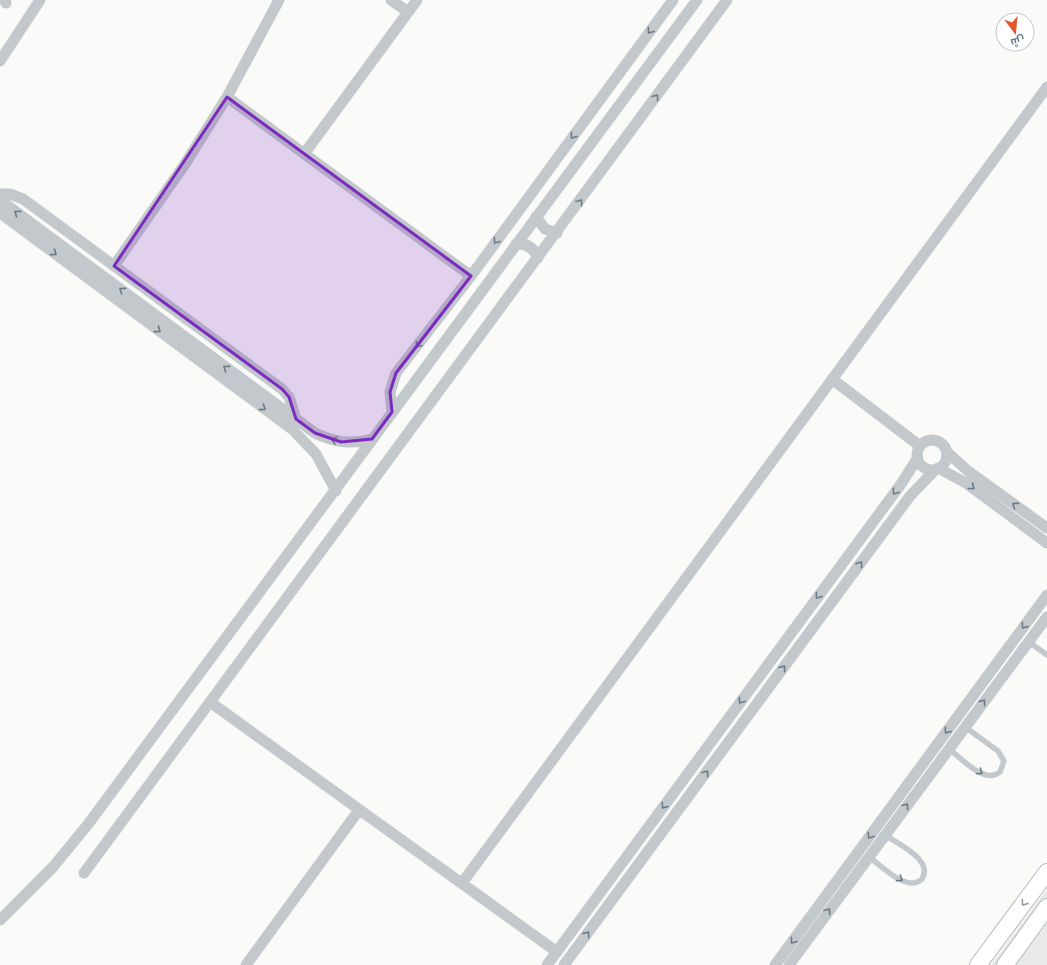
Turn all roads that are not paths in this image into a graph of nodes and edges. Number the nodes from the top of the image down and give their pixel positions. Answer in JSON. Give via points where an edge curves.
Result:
{"nodes":[{"id":1,"x":40,"y":0,"type":"edge"},
{"id":2,"x":280,"y":0,"type":"edge"},
{"id":3,"x":391,"y":0,"type":"edge"},
{"id":4,"x":417,"y":0,"type":"edge"},
{"id":5,"x":673,"y":0,"type":"edge"},
{"id":6,"x":697,"y":0,"type":"edge"},
{"id":7,"x":727,"y":0,"type":"edge"},
{"id":8,"x":408,"y":12,"type":"junction"},
{"id":9,"x":0,"y":61,"type":"edge"},
{"id":10,"x":1047,"y":87,"type":"edge"},
{"id":11,"x":227,"y":97,"type":"junction"},
{"id":12,"x":304,"y":154,"type":"junction"},
{"id":13,"x":0,"y":194,"type":"edge"},
{"id":14,"x":0,"y":200,"type":"edge"},
{"id":15,"x":0,"y":213,"type":"edge"},
{"id":16,"x":536,"y":217,"type":"junction"},
{"id":17,"x":557,"y":233,"type":"junction"},
{"id":18,"x":516,"y":244,"type":"junction"},
{"id":19,"x":538,"y":258,"type":"junction"},
{"id":20,"x":114,"y":266,"type":"junction"},
{"id":21,"x":471,"y":276,"type":"junction"},
{"id":22,"x":832,"y":379,"type":"junction"},
{"id":23,"x":392,"y":412,"type":"junction"},
{"id":24,"x":296,"y":419,"type":"junction"},
{"id":25,"x":372,"y":439,"type":"junction"},
{"id":26,"x":920,"y":446,"type":"junction"},
{"id":27,"x":948,"y":453,"type":"junction"},
{"id":28,"x":917,"y":459,"type":"junction"},
{"id":29,"x":936,"y":470,"type":"junction"},
{"id":30,"x":336,"y":491,"type":"junction"},
{"id":31,"x":1047,"y":528,"type":"edge"},
{"id":32,"x":1047,"y":543,"type":"edge"},
{"id":33,"x":1047,"y":595,"type":"edge"},
{"id":34,"x":1046,"y":620,"type":"edge"},
{"id":35,"x":1029,"y":642,"type":"junction"},
{"id":36,"x":1047,"y":655,"type":"edge"},
{"id":37,"x":210,"y":702,"type":"junction"},
{"id":38,"x":965,"y":727,"type":"junction"},
{"id":39,"x":949,"y":749,"type":"junction"},
{"id":40,"x":360,"y":810,"type":"junction"},
{"id":41,"x":885,"y":835,"type":"junction"},
{"id":42,"x":868,"y":857,"type":"junction"},
{"id":43,"x":1047,"y":872,"type":"edge"},
{"id":44,"x":84,"y":873,"type":"dead end"},
{"id":45,"x":462,"y":883,"type":"junction"},
{"id":46,"x":841,"y":884,"type":"junction"},
{"id":47,"x":1047,"y":907,"type":"edge"},
{"id":48,"x":0,"y":920,"type":"edge"},
{"id":49,"x":557,"y":952,"type":"junction"},
{"id":50,"x":246,"y":965,"type":"edge"},
{"id":51,"x":547,"y":965,"type":"edge"},
{"id":52,"x":564,"y":965,"type":"edge"},
{"id":53,"x":775,"y":965,"type":"edge"},
{"id":54,"x":789,"y":965,"type":"edge"},
{"id":55,"x":978,"y":965,"type":"edge"},
{"id":56,"x":1005,"y":965,"type":"edge"}],
"edges":[{"from":1,"to":9,"type":"street"},
{"from":2,"to":11,"type":"street"},
{"from":3,"to":8,"type":"street"},
{"from":4,"to":8,"type":"street"},
{"from":5,"to":21,"type":"street","one_way":true},
{"from":6,"to":16,"type":"street"},
{"from":17,"to":7,"type":"street","one_way":true},
{"from":8,"to":12,"type":"street"},
{"from":10,"to":22,"type":"street"},
{"from":11,"to":12,"type":"street"},
{"from":11,"to":20,"type":"street","via":[[185,164]]},
{"from":12,"to":21,"type":"street"},
{"from":13,"to":20,"type":"street","via":[[10,194],[23,199]]},
{"from":24,"to":14,"type":"street","one_way":true},
{"from":15,"to":30,"type":"street","one_way":true,"via":[[292,429],[316,454]]},
{"from":16,"to":17,"type":"street","via":[[545,228]]},
{"from":16,"to":18,"type":"street"},
{"from":17,"to":19,"type":"street"},
{"from":18,"to":19,"type":"street","via":[[531,247]]},
{"from":18,"to":23,"type":"street"},
{"from":19,"to":37,"type":"street"},
{"from":20,"to":24,"type":"street","via":[[282,388],[289,397]]},
{"from":21,"to":23,"type":"street","one_way":true,"via":[[396,373],[390,392]]},
{"from":22,"to":26,"type":"street"},
{"from":22,"to":45,"type":"street"},
{"from":23,"to":25,"type":"street"},
{"from":25,"to":24,"type":"street","one_way":true,"via":[[349,443],[332,440]]},
{"from":25,"to":30,"type":"street"},
{"from":26,"to":27,"type":"street","via":[[926,441],[934,440],[941,443]]},
{"from":26,"to":28,"type":"street"},
{"from":27,"to":29,"type":"street","via":[[945,464]]},
{"from":31,"to":27,"type":"street","one_way":true,"via":[[971,474]]},
{"from":28,"to":29,"type":"street","via":[[923,468]]},
{"from":28,"to":49,"type":"street","one_way":true},
{"from":29,"to":32,"type":"street","one_way":true,"via":[[966,483]]},
{"from":52,"to":29,"type":"street","one_way":true,"via":[[905,503]]},
{"from":30,"to":48,"type":"street","via":[[89,823],[53,867]]},
{"from":33,"to":46,"type":"street","one_way":true},
{"from":34,"to":35,"type":"street"},
{"from":35,"to":36,"type":"lane"},
{"from":38,"to":35,"type":"street","one_way":true},
{"from":37,"to":40,"type":"street"},
{"from":37,"to":44,"type":"street"},
{"from":38,"to":39,"type":"street"},
{"from":39,"to":38,"type":"lane","one_way":true,"via":[[986,776],[994,776],[1000,772],[1004,761],[1001,754]]},
{"from":41,"to":39,"type":"street","one_way":true},
{"from":40,"to":45,"type":"street"},
{"from":40,"to":50,"type":"street"},
{"from":41,"to":42,"type":"street"},
{"from":42,"to":41,"type":"lane","one_way":true,"via":[[904,882],[916,884],[922,880],[925,872],[922,861]]},
{"from":42,"to":46,"type":"street"},
{"from":43,"to":55,"type":"street","one_way":true},
{"from":45,"to":49,"type":"street"},
{"from":46,"to":53,"type":"street","one_way":true},
{"from":54,"to":46,"type":"street","one_way":true},
{"from":47,"to":56,"type":"street"},
{"from":49,"to":51,"type":"street"}]}
